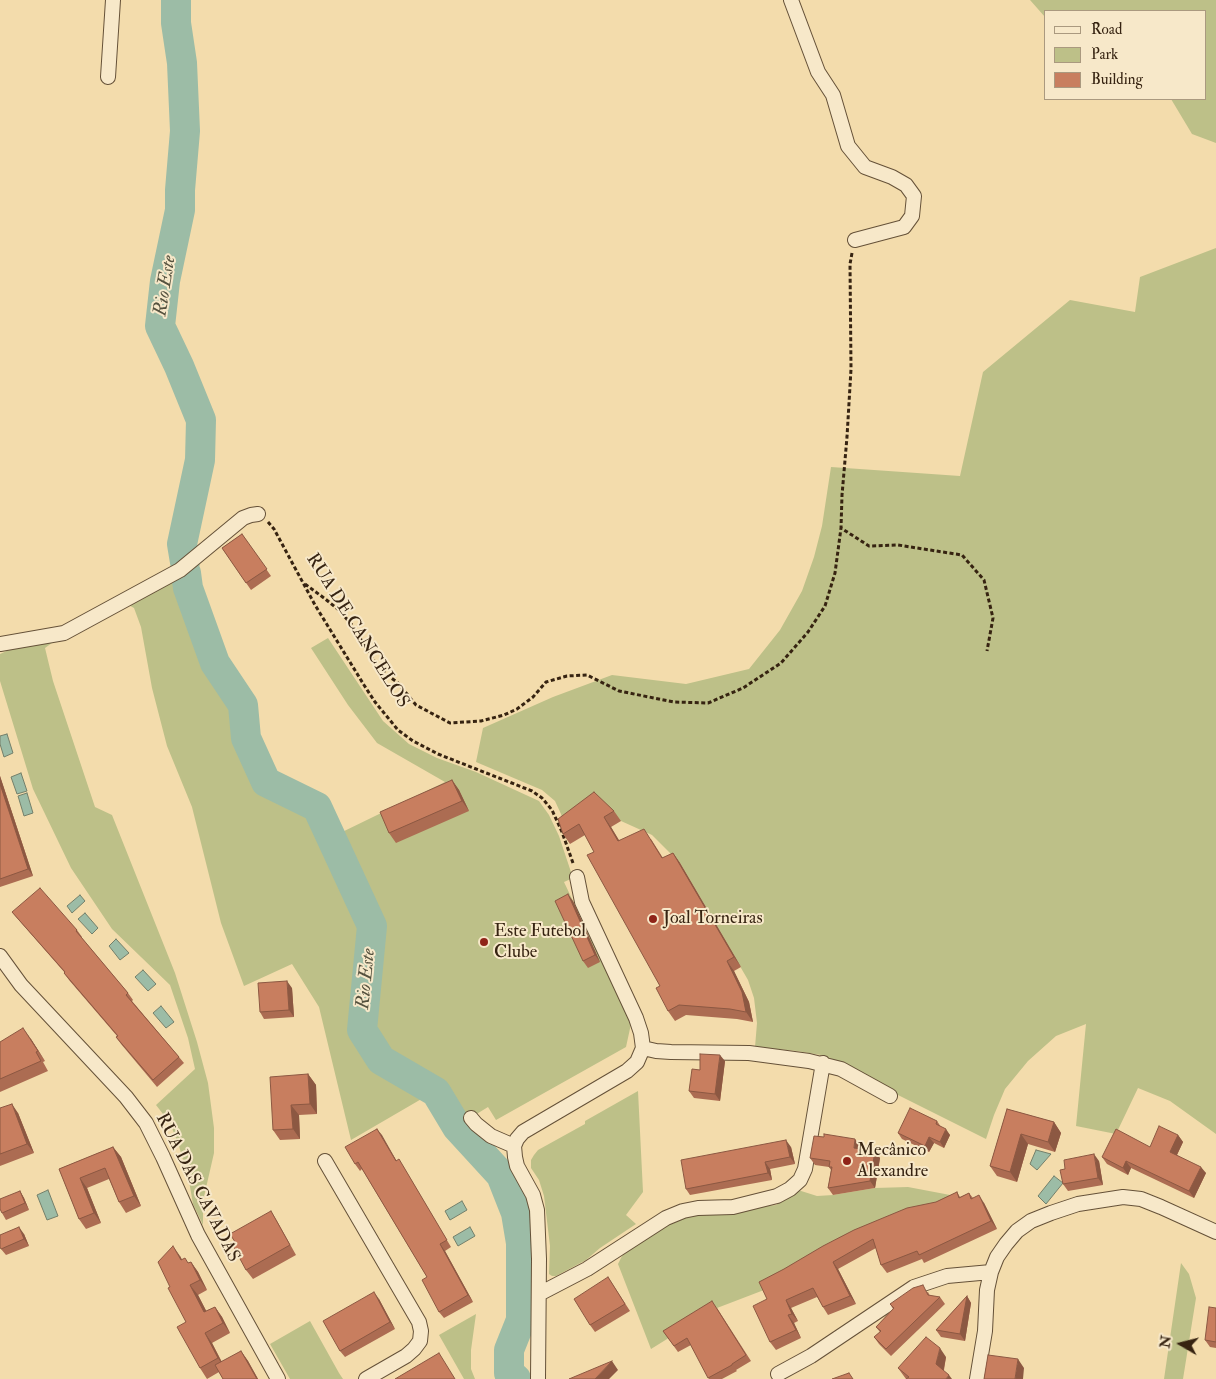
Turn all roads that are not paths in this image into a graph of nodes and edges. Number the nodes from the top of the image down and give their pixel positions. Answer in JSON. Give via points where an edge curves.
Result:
{"nodes":[{"id":1,"x":113,"y":0,"type":"edge"},
{"id":2,"x":791,"y":0,"type":"edge"},
{"id":3,"x":108,"y":77,"type":"dead end"},
{"id":4,"x":856,"y":240,"type":"road end"},
{"id":5,"x":258,"y":514,"type":"road end"},
{"id":6,"x":0,"y":644,"type":"edge"},
{"id":7,"x":577,"y":877,"type":"road end"},
{"id":8,"x":0,"y":956,"type":"edge"},
{"id":9,"x":643,"y":1048,"type":"junction"},
{"id":10,"x":823,"y":1063,"type":"junction"},
{"id":11,"x":890,"y":1096,"type":"dead end"},
{"id":12,"x":470,"y":1118,"type":"dead end"},
{"id":13,"x":514,"y":1146,"type":"junction"},
{"id":14,"x":325,"y":1160,"type":"dead end"},
{"id":15,"x":1216,"y":1232,"type":"edge"},
{"id":16,"x":991,"y":1272,"type":"junction"},
{"id":17,"x":539,"y":1294,"type":"junction"},
{"id":18,"x":778,"y":1374,"type":"dead end"},
{"id":19,"x":278,"y":1379,"type":"edge"},
{"id":20,"x":366,"y":1379,"type":"edge"},
{"id":21,"x":538,"y":1379,"type":"edge"},
{"id":22,"x":977,"y":1379,"type":"edge"}],
"edges":[{"from":1,"to":3,"type":"street"},
{"from":2,"to":4,"type":"street","via":[[818,72],[833,94],[848,146],[865,166],[906,185],[914,196],[912,216],[904,227]]},
{"from":5,"to":6,"type":"street","via":[[243,518],[180,570],[64,633]]},
{"from":7,"to":9,"type":"street","via":[[582,902],[642,1033]]},
{"from":8,"to":19,"type":"street","name":"RUA DAS CAVADAS","via":[[21,985],[126,1097],[146,1124],[198,1235]]},
{"from":9,"to":10,"type":"street","via":[[656,1052],[749,1053]]},
{"from":9,"to":13,"type":"street","via":[[637,1062],[627,1071],[523,1132]]},
{"from":10,"to":11,"type":"street","via":[[841,1069]]},
{"from":10,"to":17,"type":"street","via":[[805,1169],[790,1190],[733,1207],[698,1208],[666,1218],[587,1269]]},
{"from":12,"to":13,"type":"street","via":[[491,1136]]},
{"from":13,"to":17,"type":"street","via":[[517,1166],[533,1195],[537,1210]]},
{"from":14,"to":20,"type":"street","via":[[421,1332],[420,1341],[406,1356]]},
{"from":15,"to":16,"type":"street","via":[[1141,1199],[1107,1198],[1078,1204],[1031,1222],[1006,1244]]},
{"from":16,"to":18,"type":"street","via":[[947,1276],[914,1287]]},
{"from":16,"to":22,"type":"street"},
{"from":17,"to":21,"type":"street"}]}
